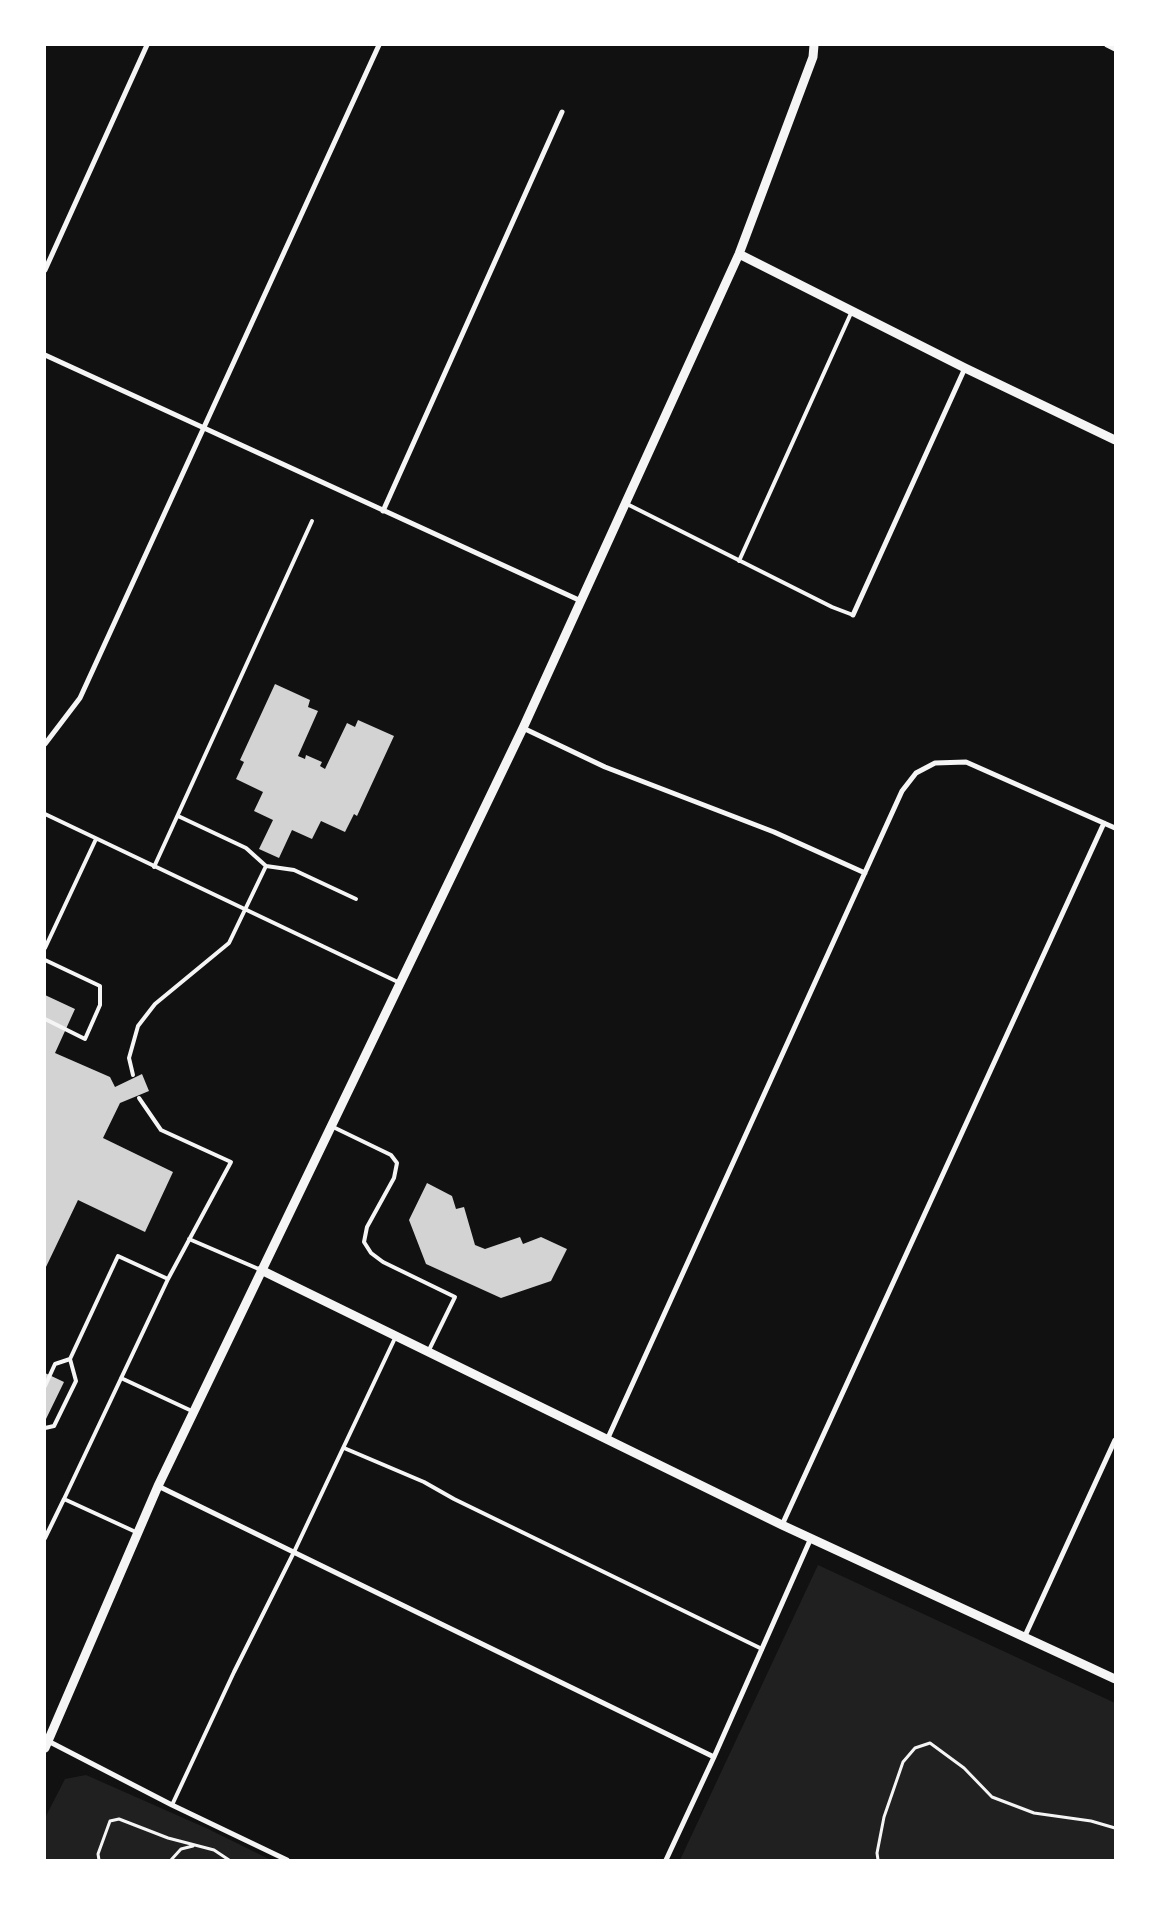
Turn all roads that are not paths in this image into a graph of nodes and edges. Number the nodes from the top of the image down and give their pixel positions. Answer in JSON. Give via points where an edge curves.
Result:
{"nodes":[{"id":1,"x":147,"y":45,"type":"edge"},
{"id":2,"x":379,"y":45,"type":"edge"},
{"id":3,"x":814,"y":45,"type":"edge"},
{"id":4,"x":1107,"y":45,"type":"edge"},
{"id":5,"x":1115,"y":49,"type":"edge"},
{"id":6,"x":562,"y":112,"type":"dead end"},
{"id":7,"x":739,"y":254,"type":"junction"},
{"id":8,"x":45,"y":270,"type":"edge"},
{"id":9,"x":852,"y":311,"type":"junction"},
{"id":10,"x":45,"y":355,"type":"edge"},
{"id":11,"x":965,"y":368,"type":"junction"},
{"id":12,"x":203,"y":428,"type":"junction"},
{"id":13,"x":1115,"y":440,"type":"edge"},
{"id":14,"x":625,"y":504,"type":"junction"},
{"id":15,"x":383,"y":511,"type":"junction"},
{"id":16,"x":312,"y":521,"type":"dead end"},
{"id":17,"x":739,"y":561,"type":"junction"},
{"id":18,"x":581,"y":601,"type":"junction"},
{"id":19,"x":853,"y":615,"type":"joint"},
{"id":20,"x":523,"y":728,"type":"junction"},
{"id":21,"x":45,"y":744,"type":"edge"},
{"id":22,"x":45,"y":814,"type":"edge"},
{"id":23,"x":178,"y":816,"type":"junction"},
{"id":24,"x":1104,"y":823,"type":"junction"},
{"id":25,"x":1115,"y":828,"type":"edge"},
{"id":26,"x":96,"y":839,"type":"junction"},
{"id":27,"x":154,"y":866,"type":"junction"},
{"id":28,"x":266,"y":866,"type":"junction"},
{"id":29,"x":865,"y":873,"type":"junction"},
{"id":30,"x":356,"y":899,"type":"dead end"},
{"id":31,"x":245,"y":910,"type":"junction"},
{"id":32,"x":45,"y":948,"type":"edge"},
{"id":33,"x":45,"y":960,"type":"edge"},
{"id":34,"x":400,"y":983,"type":"junction"},
{"id":35,"x":45,"y":1019,"type":"edge"},
{"id":36,"x":133,"y":1075,"type":"dead end"},
{"id":37,"x":139,"y":1098,"type":"dead end"},
{"id":38,"x":331,"y":1126,"type":"junction"},
{"id":39,"x":189,"y":1239,"type":"junction"},
{"id":40,"x":261,"y":1270,"type":"junction"},
{"id":41,"x":168,"y":1279,"type":"junction"},
{"id":42,"x":396,"y":1336,"type":"junction"},
{"id":43,"x":428,"y":1352,"type":"junction"},
{"id":44,"x":70,"y":1359,"type":"junction"},
{"id":45,"x":121,"y":1378,"type":"junction"},
{"id":46,"x":45,"y":1386,"type":"edge"},
{"id":47,"x":194,"y":1412,"type":"junction"},
{"id":48,"x":45,"y":1428,"type":"edge"},
{"id":49,"x":607,"y":1440,"type":"junction"},
{"id":50,"x":1115,"y":1440,"type":"edge"},
{"id":51,"x":344,"y":1448,"type":"junction"},
{"id":52,"x":158,"y":1486,"type":"junction"},
{"id":53,"x":64,"y":1499,"type":"junction"},
{"id":54,"x":782,"y":1525,"type":"junction"},
{"id":55,"x":138,"y":1533,"type":"junction"},
{"id":56,"x":45,"y":1538,"type":"edge"},
{"id":57,"x":811,"y":1538,"type":"junction"},
{"id":58,"x":294,"y":1552,"type":"junction"},
{"id":59,"x":1024,"y":1638,"type":"junction"},
{"id":60,"x":762,"y":1648,"type":"junction"},
{"id":61,"x":1115,"y":1679,"type":"edge"},
{"id":62,"x":47,"y":1744,"type":"edge"},
{"id":63,"x":714,"y":1756,"type":"junction"},
{"id":64,"x":172,"y":1805,"type":"junction"},
{"id":65,"x":287,"y":1860,"type":"edge"},
{"id":66,"x":666,"y":1860,"type":"edge"}],
"edges":[{"from":1,"to":8,"type":"street"},
{"from":2,"to":12,"type":"street"},
{"from":3,"to":7,"type":"street","via":[[813,57]]},
{"from":4,"to":5,"type":"street"},
{"from":6,"to":15,"type":"street"},
{"from":7,"to":9,"type":"street"},
{"from":7,"to":14,"type":"street"},
{"from":9,"to":11,"type":"street"},
{"from":9,"to":17,"type":"lane"},
{"from":10,"to":12,"type":"street"},
{"from":11,"to":13,"type":"street"},
{"from":11,"to":19,"type":"street"},
{"from":12,"to":15,"type":"street"},
{"from":12,"to":21,"type":"street","via":[[80,698]]},
{"from":14,"to":17,"type":"lane"},
{"from":14,"to":18,"type":"street"},
{"from":15,"to":18,"type":"street"},
{"from":16,"to":23,"type":"lane"},
{"from":17,"to":19,"type":"lane"},
{"from":18,"to":20,"type":"street"},
{"from":20,"to":29,"type":"street","via":[[605,766],[774,832]]},
{"from":20,"to":34,"type":"street"},
{"from":22,"to":26,"type":"lane"},
{"from":23,"to":27,"type":"lane"},
{"from":23,"to":28,"type":"lane","via":[[246,848]]},
{"from":24,"to":25,"type":"street"},
{"from":24,"to":29,"type":"street","via":[[966,762],[935,763],[916,773],[902,791]]},
{"from":24,"to":54,"type":"street"},
{"from":26,"to":27,"type":"lane"},
{"from":26,"to":32,"type":"lane"},
{"from":27,"to":31,"type":"lane"},
{"from":28,"to":30,"type":"lane","via":[[294,870]]},
{"from":28,"to":31,"type":"lane"},
{"from":29,"to":49,"type":"street"},
{"from":31,"to":34,"type":"lane"},
{"from":31,"to":36,"type":"lane","via":[[229,943],[155,1004],[138,1026],[129,1058]]},
{"from":33,"to":35,"type":"lane","via":[[100,986],[100,1005],[84,1039]]},
{"from":34,"to":38,"type":"street"},
{"from":37,"to":39,"type":"lane","via":[[161,1130],[230,1162]]},
{"from":38,"to":40,"type":"street"},
{"from":38,"to":43,"type":"lane","via":[[391,1155],[397,1163],[394,1178],[367,1227],[364,1242],[371,1254],[455,1297]]},
{"from":39,"to":40,"type":"lane"},
{"from":39,"to":41,"type":"lane"},
{"from":40,"to":42,"type":"street"},
{"from":40,"to":47,"type":"street"},
{"from":41,"to":44,"type":"lane","via":[[118,1256]]},
{"from":41,"to":45,"type":"lane"},
{"from":42,"to":43,"type":"street"},
{"from":42,"to":51,"type":"lane"},
{"from":43,"to":49,"type":"street"},
{"from":44,"to":46,"type":"lane","via":[[55,1364]]},
{"from":44,"to":48,"type":"lane","via":[[76,1381],[54,1426]]},
{"from":45,"to":47,"type":"lane"},
{"from":45,"to":53,"type":"lane"},
{"from":47,"to":52,"type":"street"},
{"from":49,"to":54,"type":"street"},
{"from":50,"to":59,"type":"street"},
{"from":51,"to":58,"type":"lane"},
{"from":51,"to":60,"type":"lane","via":[[424,1482]]},
{"from":52,"to":55,"type":"street"},
{"from":52,"to":58,"type":"street"},
{"from":53,"to":55,"type":"lane"},
{"from":53,"to":56,"type":"lane"},
{"from":54,"to":57,"type":"street"},
{"from":55,"to":62,"type":"street"},
{"from":57,"to":59,"type":"street"},
{"from":57,"to":60,"type":"street"},
{"from":58,"to":63,"type":"street"},
{"from":58,"to":64,"type":"lane"},
{"from":59,"to":61,"type":"street"},
{"from":60,"to":63,"type":"street"},
{"from":62,"to":64,"type":"street"},
{"from":63,"to":66,"type":"street"},
{"from":64,"to":65,"type":"street"}]}
